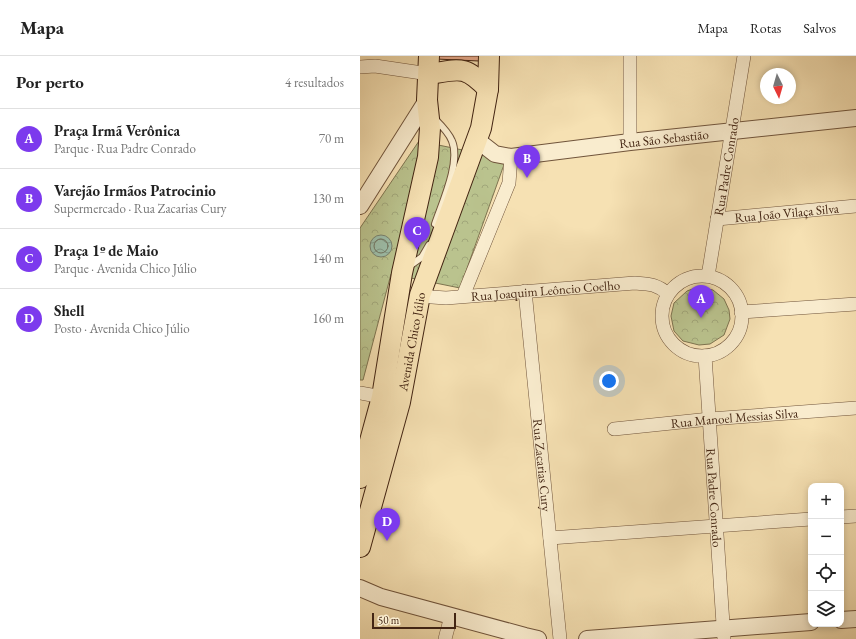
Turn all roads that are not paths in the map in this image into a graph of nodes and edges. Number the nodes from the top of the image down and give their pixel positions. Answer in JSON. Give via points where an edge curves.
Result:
{"nodes":[{"id":1,"x":489,"y":56,"type":"edge"},
{"id":2,"x":630,"y":56,"type":"edge"},
{"id":3,"x":744,"y":56,"type":"edge"},
{"id":4,"x":429,"y":65,"type":"edge"},
{"id":5,"x":360,"y":68,"type":"edge"},
{"id":6,"x":488,"y":89,"type":"junction"},
{"id":7,"x":428,"y":106,"type":"junction"},
{"id":8,"x":856,"y":118,"type":"edge"},
{"id":9,"x":732,"y":131,"type":"junction"},
{"id":10,"x":477,"y":140,"type":"junction"},
{"id":11,"x":630,"y":142,"type":"junction"},
{"id":12,"x":512,"y":157,"type":"junction"},
{"id":13,"x":360,"y":206,"type":"edge"},
{"id":14,"x":856,"y":206,"type":"edge"},
{"id":15,"x":717,"y":219,"type":"junction"},
{"id":16,"x":432,"y":233,"type":"dead end"},
{"id":17,"x":430,"y":241,"type":"dead end"},
{"id":18,"x":403,"y":271,"type":"junction"},
{"id":19,"x":708,"y":276,"type":"junction"},
{"id":20,"x":525,"y":291,"type":"junction"},
{"id":21,"x":668,"y":294,"type":"junction"},
{"id":22,"x":420,"y":295,"type":"junction"},
{"id":23,"x":463,"y":296,"type":"junction"},
{"id":24,"x":856,"y":304,"type":"edge"},
{"id":25,"x":741,"y":312,"type":"junction"},
{"id":26,"x":705,"y":356,"type":"junction"},
{"id":27,"x":360,"y":393,"type":"edge"},
{"id":28,"x":382,"y":397,"type":"junction"},
{"id":29,"x":856,"y":408,"type":"edge"},
{"id":30,"x":710,"y":419,"type":"junction"},
{"id":31,"x":614,"y":429,"type":"dead end"},
{"id":32,"x":360,"y":477,"type":"edge"},
{"id":33,"x":370,"y":509,"type":"junction"},
{"id":34,"x":856,"y":516,"type":"edge"},
{"id":35,"x":844,"y":517,"type":"edge"},
{"id":36,"x":808,"y":519,"type":"edge"},
{"id":37,"x":717,"y":527,"type":"junction"},
{"id":38,"x":550,"y":538,"type":"junction"},
{"id":39,"x":360,"y":547,"type":"edge"},
{"id":40,"x":360,"y":588,"type":"edge"},
{"id":41,"x":451,"y":616,"type":"junction"},
{"id":42,"x":856,"y":619,"type":"edge"},
{"id":43,"x":844,"y":620,"type":"edge"},
{"id":44,"x":808,"y":622,"type":"edge"},
{"id":45,"x":724,"y":634,"type":"edge"},
{"id":46,"x":445,"y":639,"type":"edge"},
{"id":47,"x":538,"y":639,"type":"edge"},
{"id":48,"x":560,"y":639,"type":"edge"},
{"id":49,"x":586,"y":639,"type":"edge"}],
"edges":[{"from":1,"to":6,"type":"main road","name":"Avenida Chico Júlio"},
{"from":2,"to":11,"type":"street"},
{"from":3,"to":9,"type":"street","name":"Rua Padre Conrado"},
{"from":4,"to":5,"type":"street"},
{"from":4,"to":6,"type":"main road","via":[[462,70],[471,74]]},
{"from":4,"to":7,"type":"main road","name":"Avenida Chico Júlio"},
{"from":6,"to":10,"type":"main road","name":"Avenida Chico Júlio"},
{"from":7,"to":13,"type":"street"},
{"from":7,"to":16,"type":"lane","via":[[447,132],[455,150],[452,173]]},
{"from":7,"to":18,"type":"main road","name":"Avenida Chico Júlio","via":[[428,157]]},
{"from":8,"to":9,"type":"street","name":"Rua São Sebastião"},
{"from":9,"to":11,"type":"street","name":"Rua São Sebastião"},
{"from":9,"to":15,"type":"street","name":"Rua Padre Conrado"},
{"from":10,"to":12,"type":"street","name":"Rua São Sebastião","via":[[495,154]]},
{"from":10,"to":22,"type":"main road","name":"Avenida Chico Júlio"},
{"from":11,"to":12,"type":"street","name":"Rua São Sebastião"},
{"from":12,"to":23,"type":"street","via":[[509,183]]},
{"from":14,"to":15,"type":"street","name":"Rua João Vilaça Silva"},
{"from":15,"to":19,"type":"street","name":"Rua Padre Conrado"},
{"from":17,"to":18,"type":"lane","via":[[422,257]]},
{"from":18,"to":22,"type":"main road","via":[[410,287]]},
{"from":18,"to":28,"type":"main road","name":"Avenida Chico Júlio"},
{"from":19,"to":21,"type":"street","via":[[684,280]]},
{"from":19,"to":25,"type":"street","via":[[721,281],[735,293]]},
{"from":20,"to":21,"type":"street","name":"Rua Joaquim Leôncio Coelho","via":[[635,283],[649,284]]},
{"from":20,"to":23,"type":"street","name":"Rua Joaquim Leôncio Coelho"},
{"from":20,"to":38,"type":"street","name":"Rua Zacarias Cury"},
{"from":21,"to":26,"type":"street","via":[[662,316],[664,330],[681,350]]},
{"from":22,"to":23,"type":"street","name":"Rua Joaquim Leôncio Coelho","via":[[432,298]]},
{"from":22,"to":33,"type":"main road","name":"Avenida Chico Júlio","via":[[400,402]]},
{"from":24,"to":25,"type":"street"},
{"from":25,"to":26,"type":"street","via":[[742,321],[738,334],[730,345],[718,353]]},
{"from":26,"to":30,"type":"street","name":"Rua Padre Conrado"},
{"from":27,"to":28,"type":"street"},
{"from":28,"to":32,"type":"main road","name":"Avenida Chico Júlio"},
{"from":29,"to":30,"type":"street","name":"Rua Manoel Messias Silva"},
{"from":30,"to":31,"type":"street","name":"Rua Manoel Messias Silva"},
{"from":30,"to":37,"type":"street","name":"Rua Padre Conrado"},
{"from":32,"to":33,"type":"main road","via":[[368,478],[371,483]]},
{"from":33,"to":39,"type":"main road","name":"Avenida Chico Júlio"},
{"from":34,"to":35,"type":"street"},
{"from":36,"to":37,"type":"street"},
{"from":37,"to":38,"type":"street"},
{"from":37,"to":45,"type":"street","name":"Rua Padre Conrado"},
{"from":38,"to":48,"type":"street","name":"Rua Zacarias Cury"},
{"from":40,"to":41,"type":"street","via":[[381,597]]},
{"from":41,"to":46,"type":"street"},
{"from":41,"to":47,"type":"street"},
{"from":42,"to":43,"type":"street"},
{"from":44,"to":45,"type":"street"},
{"from":45,"to":49,"type":"street"}]}
